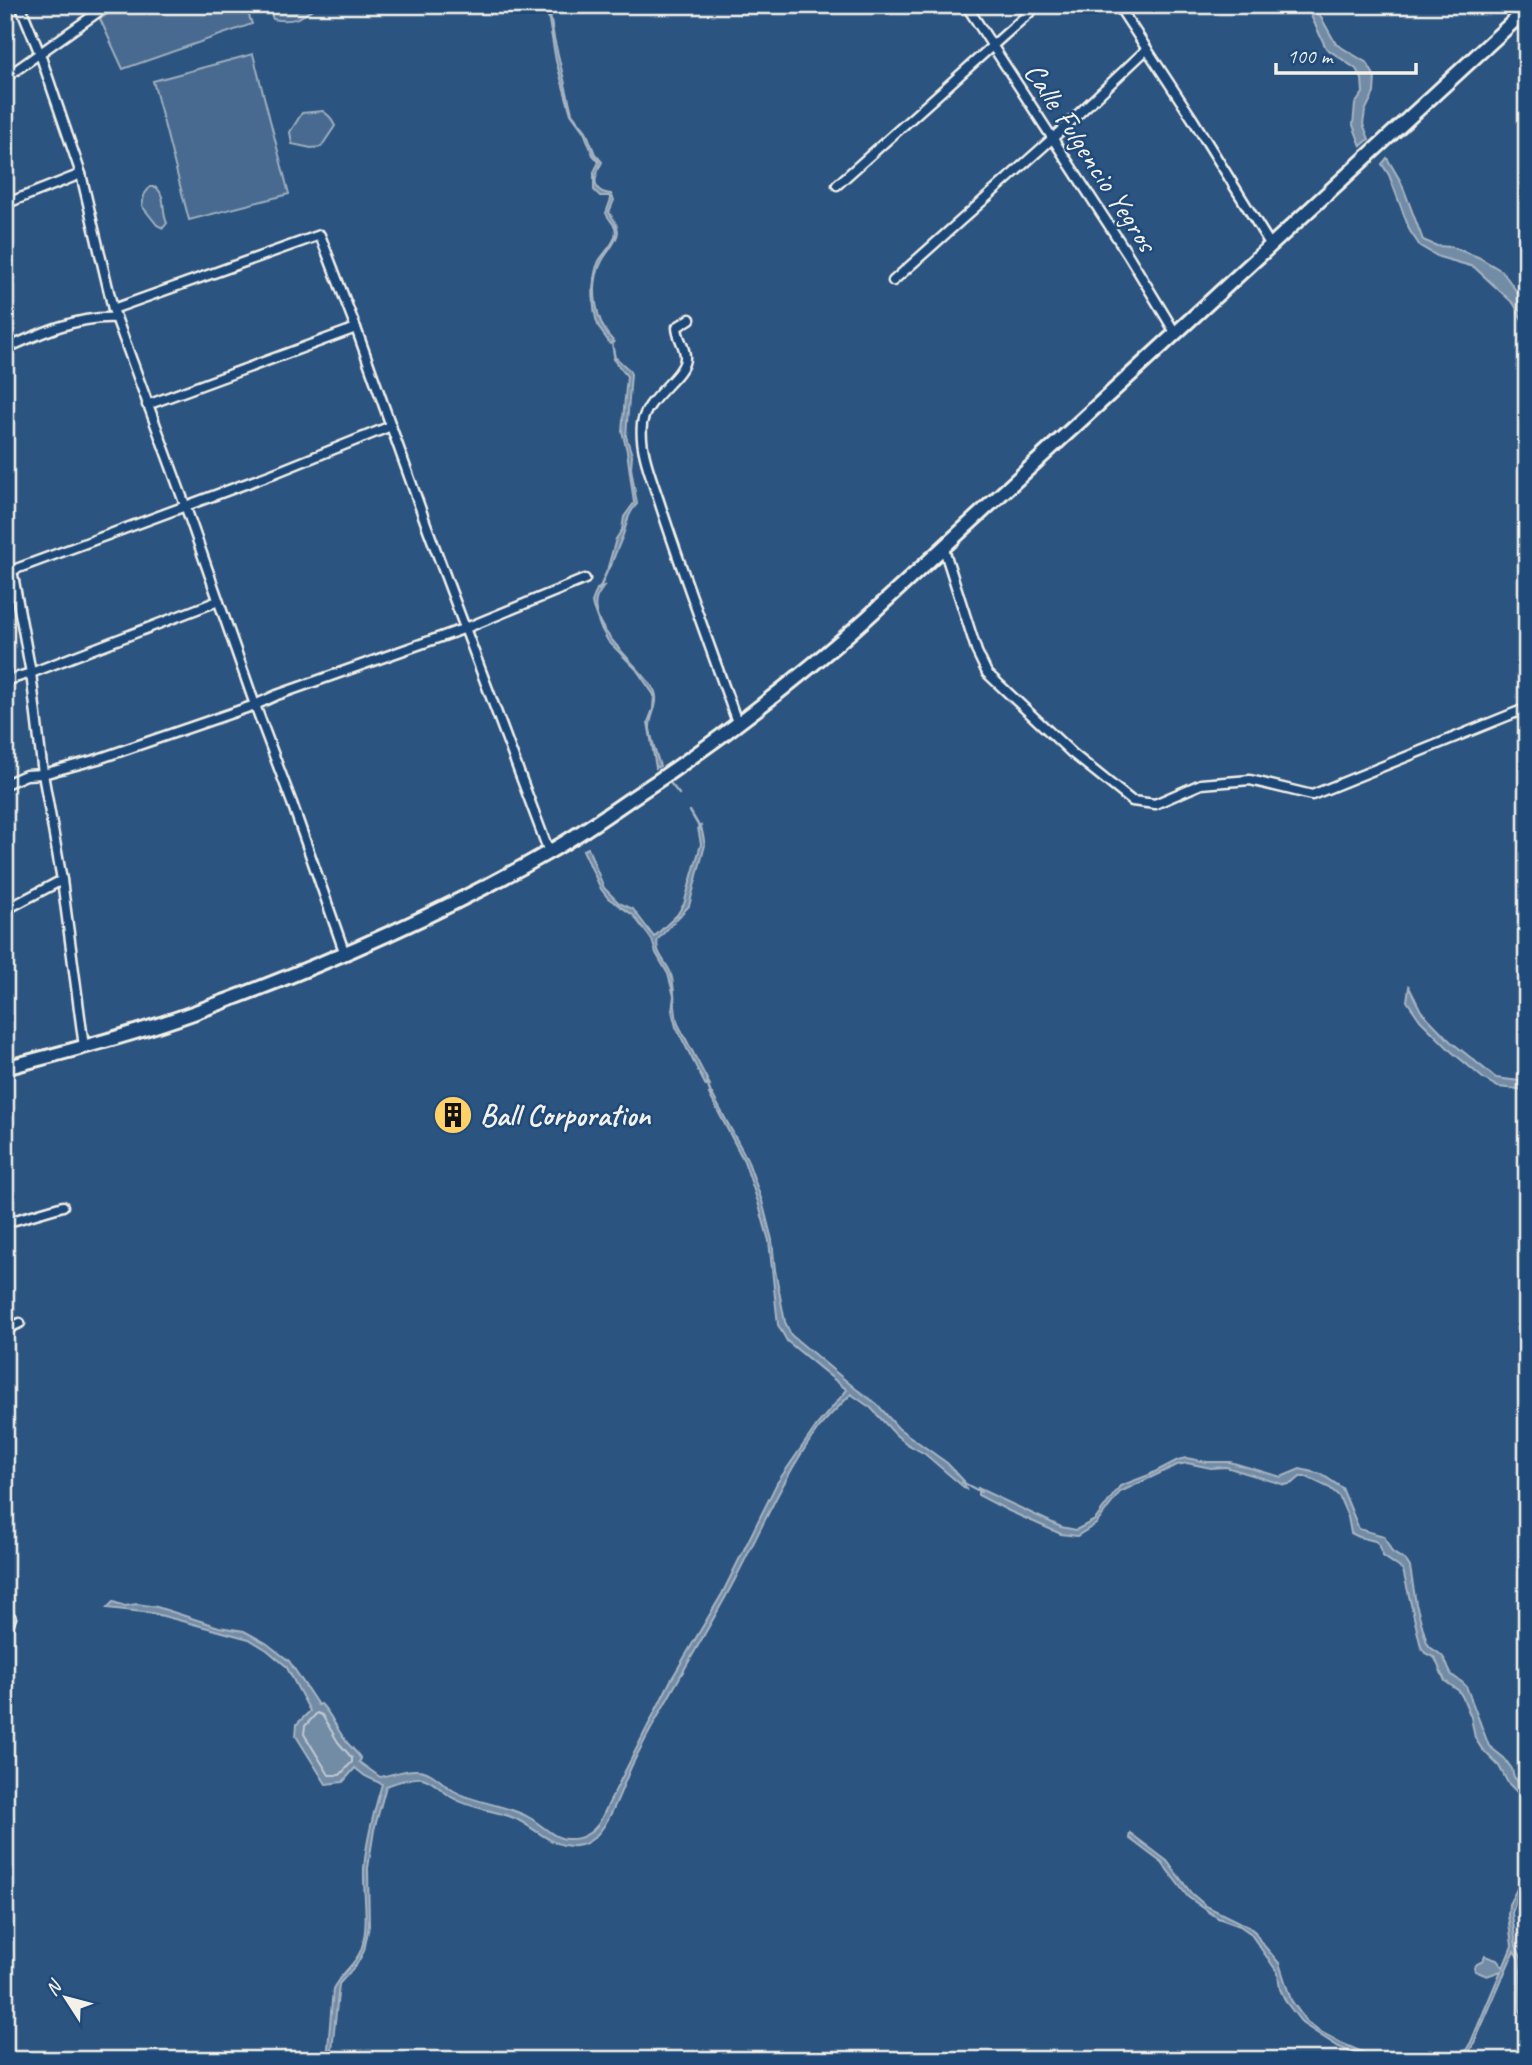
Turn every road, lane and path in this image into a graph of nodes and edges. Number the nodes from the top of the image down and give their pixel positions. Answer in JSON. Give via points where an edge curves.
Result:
{"nodes":[{"id":1,"x":20,"y":5,"type":"edge"},
{"id":2,"x":108,"y":5,"type":"edge"},
{"id":3,"x":966,"y":5,"type":"edge"},
{"id":4,"x":1038,"y":5,"type":"edge"},
{"id":5,"x":1118,"y":5,"type":"edge"},
{"id":6,"x":1526,"y":12,"type":"edge"},
{"id":7,"x":992,"y":46,"type":"junction"},
{"id":8,"x":1147,"y":50,"type":"junction"},
{"id":9,"x":40,"y":54,"type":"junction"},
{"id":10,"x":5,"y":78,"type":"edge"},
{"id":11,"x":1054,"y":138,"type":"junction"},
{"id":12,"x":81,"y":174,"type":"junction"},
{"id":13,"x":837,"y":185,"type":"dead end"},
{"id":14,"x":5,"y":204,"type":"edge"},
{"id":15,"x":1270,"y":244,"type":"junction"},
{"id":16,"x":893,"y":281,"type":"dead end"},
{"id":17,"x":114,"y":313,"type":"junction"},
{"id":18,"x":690,"y":319,"type":"dead end"},
{"id":19,"x":356,"y":328,"type":"junction"},
{"id":20,"x":1176,"y":334,"type":"junction"},
{"id":21,"x":5,"y":349,"type":"edge"},
{"id":22,"x":147,"y":405,"type":"junction"},
{"id":23,"x":391,"y":426,"type":"junction"},
{"id":24,"x":185,"y":505,"type":"junction"},
{"id":25,"x":944,"y":549,"type":"junction"},
{"id":26,"x":9,"y":572,"type":"edge"},
{"id":27,"x":585,"y":579,"type":"dead end"},
{"id":28,"x":218,"y":601,"type":"junction"},
{"id":29,"x":466,"y":628,"type":"junction"},
{"id":30,"x":31,"y":673,"type":"junction"},
{"id":31,"x":5,"y":681,"type":"edge"},
{"id":32,"x":255,"y":705,"type":"junction"},
{"id":33,"x":1527,"y":708,"type":"edge"},
{"id":34,"x":738,"y":725,"type":"junction"},
{"id":35,"x":43,"y":774,"type":"junction"},
{"id":36,"x":5,"y":784,"type":"edge"},
{"id":37,"x":549,"y":852,"type":"junction"},
{"id":38,"x":62,"y":880,"type":"junction"},
{"id":39,"x":5,"y":910,"type":"edge"},
{"id":40,"x":345,"y":954,"type":"junction"},
{"id":41,"x":84,"y":1046,"type":"junction"},
{"id":42,"x":5,"y":1068,"type":"edge"},
{"id":43,"x":63,"y":1206,"type":"dead end"},
{"id":44,"x":5,"y":1223,"type":"edge"},
{"id":45,"x":20,"y":1324,"type":"dead end"},
{"id":46,"x":5,"y":1330,"type":"edge"},
{"id":47,"x":5,"y":1609,"type":"edge"},
{"id":48,"x":5,"y":1632,"type":"edge"}],
"edges":[{"from":1,"to":9,"type":"street"},
{"from":2,"to":9,"type":"street"},
{"from":3,"to":7,"type":"street","name":"Calle Fulgencio Yegros"},
{"from":4,"to":7,"type":"street"},
{"from":5,"to":8,"type":"street"},
{"from":6,"to":15,"type":"highway"},
{"from":7,"to":11,"type":"street","name":"Calle Fulgencio Yegros"},
{"from":7,"to":13,"type":"street"},
{"from":8,"to":11,"type":"street"},
{"from":8,"to":15,"type":"street"},
{"from":9,"to":10,"type":"street"},
{"from":9,"to":12,"type":"street"},
{"from":11,"to":16,"type":"street"},
{"from":11,"to":20,"type":"street","name":"Calle Fulgencio Yegros"},
{"from":12,"to":14,"type":"street"},
{"from":12,"to":17,"type":"street"},
{"from":15,"to":20,"type":"highway"},
{"from":17,"to":19,"type":"street","via":[[320,235]]},
{"from":17,"to":21,"type":"street","via":[[78,321]]},
{"from":17,"to":22,"type":"street"},
{"from":18,"to":34,"type":"street","via":[[677,327],[686,360],[647,408],[643,441],[676,551]]},
{"from":19,"to":22,"type":"street"},
{"from":19,"to":23,"type":"street"},
{"from":20,"to":25,"type":"highway"},
{"from":22,"to":24,"type":"street"},
{"from":23,"to":24,"type":"street"},
{"from":23,"to":29,"type":"street"},
{"from":24,"to":26,"type":"street"},
{"from":24,"to":28,"type":"street"},
{"from":25,"to":33,"type":"street","via":[[987,673],[1072,753],[1132,801],[1155,804],[1201,784],[1250,780],[1312,795]]},
{"from":25,"to":34,"type":"highway","via":[[807,672]]},
{"from":26,"to":30,"type":"street"},
{"from":27,"to":29,"type":"street"},
{"from":28,"to":30,"type":"street"},
{"from":28,"to":32,"type":"street"},
{"from":29,"to":32,"type":"street"},
{"from":29,"to":37,"type":"street"},
{"from":30,"to":31,"type":"street"},
{"from":30,"to":35,"type":"street"},
{"from":32,"to":35,"type":"street"},
{"from":32,"to":40,"type":"street"},
{"from":34,"to":37,"type":"highway"},
{"from":35,"to":36,"type":"street"},
{"from":35,"to":38,"type":"street"},
{"from":37,"to":40,"type":"highway"},
{"from":38,"to":39,"type":"street"},
{"from":38,"to":41,"type":"street"},
{"from":40,"to":41,"type":"highway","via":[[191,1014]]},
{"from":41,"to":42,"type":"highway"},
{"from":43,"to":44,"type":"street"},
{"from":45,"to":46,"type":"street"},
{"from":47,"to":48,"type":"street","via":[[11,1618]]}]}
